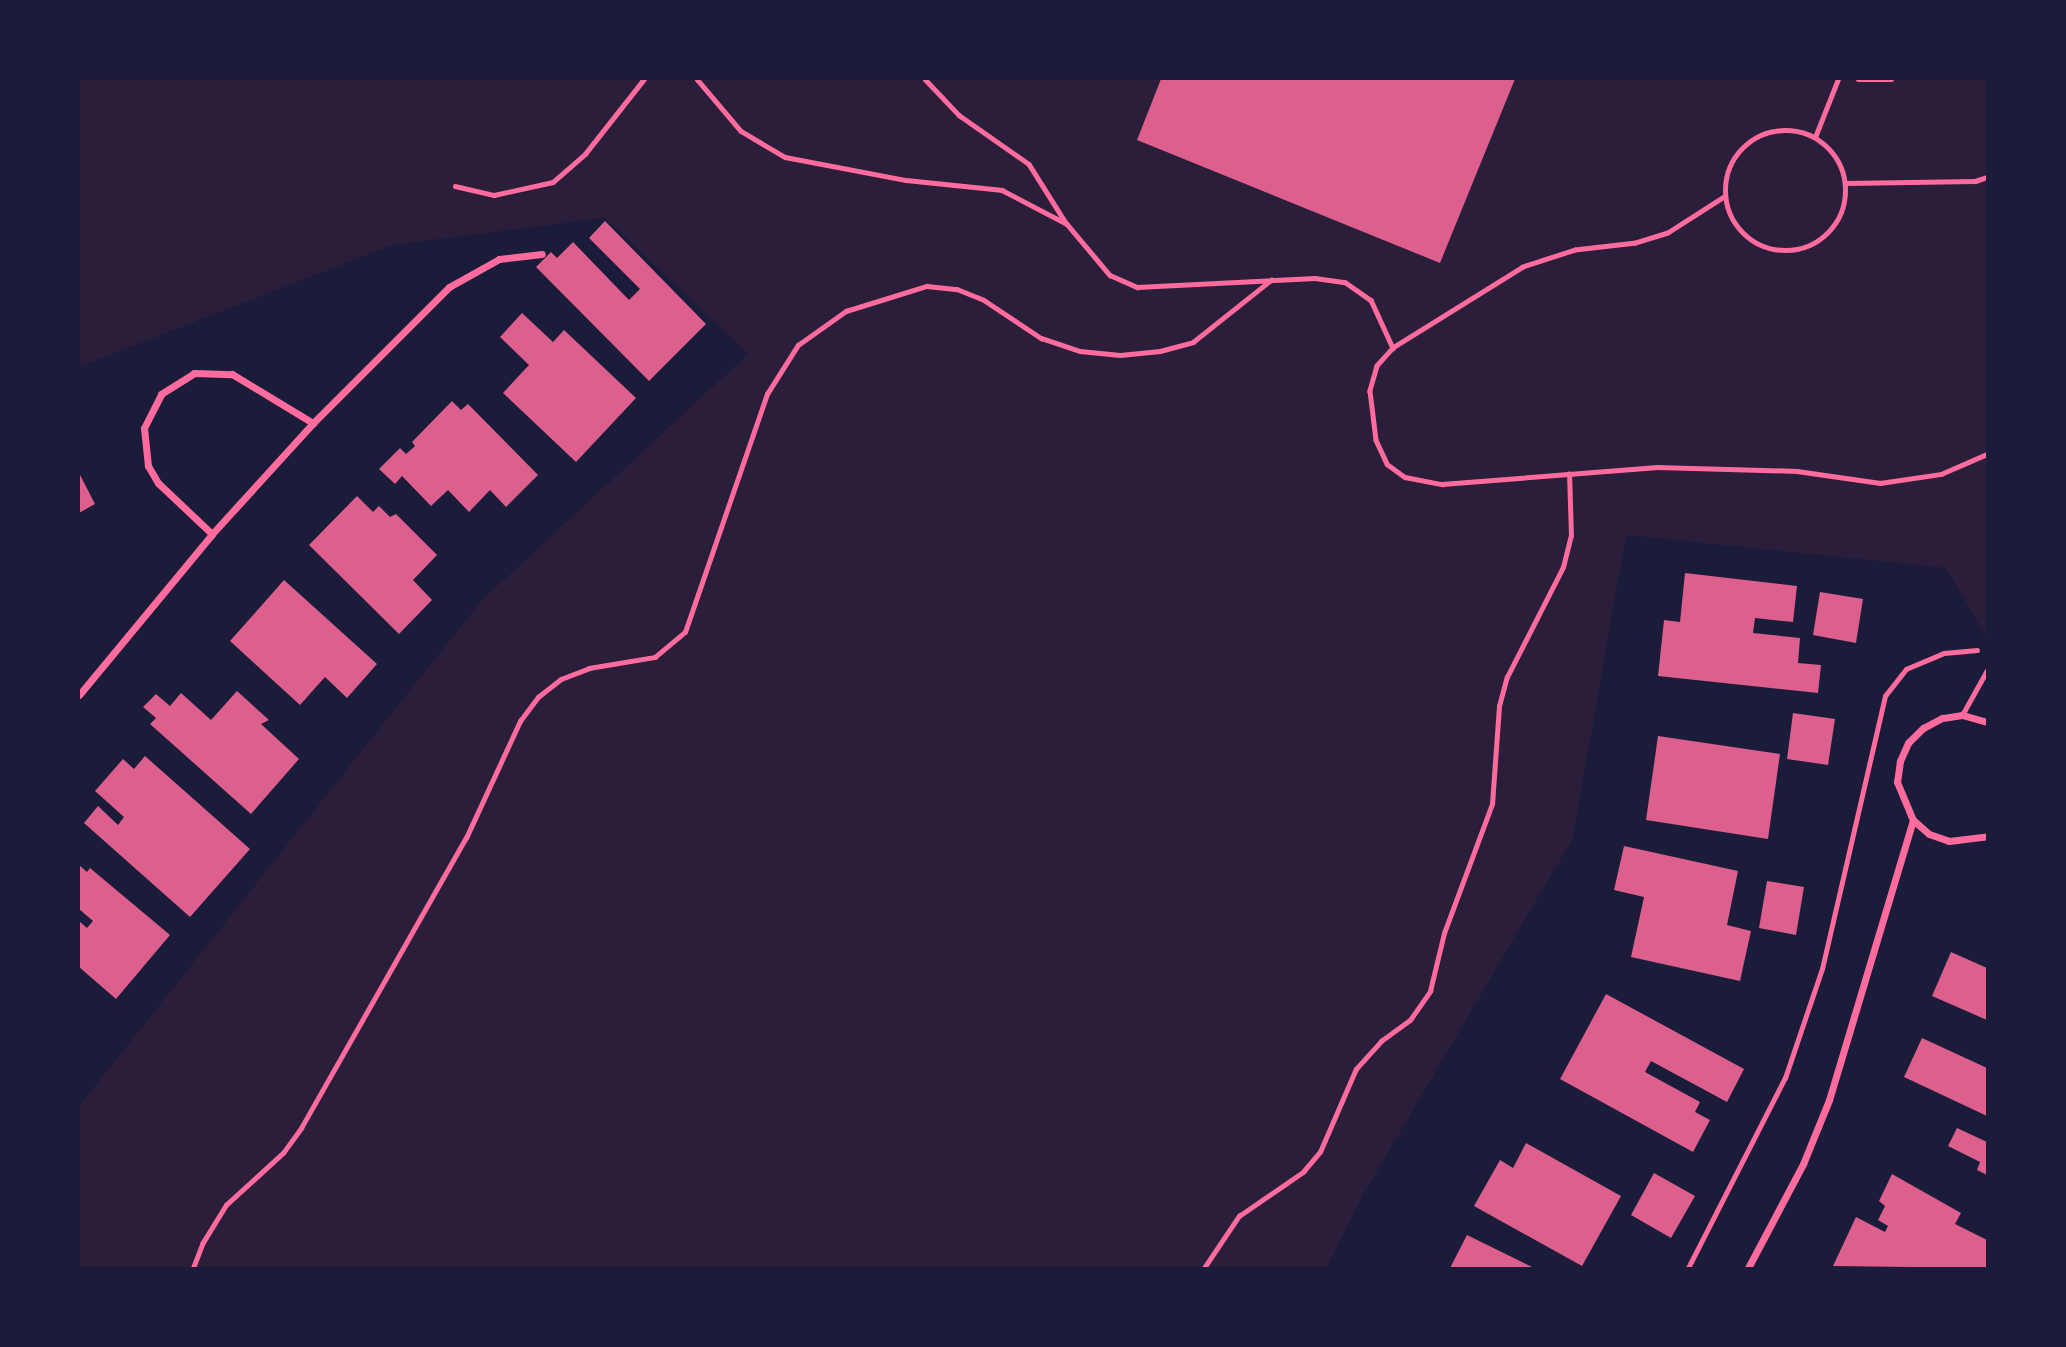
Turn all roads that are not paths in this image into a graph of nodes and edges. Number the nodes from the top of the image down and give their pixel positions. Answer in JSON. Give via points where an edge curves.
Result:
{"nodes":[{"id":1,"x":1838,"y":79,"type":"edge"},
{"id":2,"x":1858,"y":79,"type":"edge"},
{"id":3,"x":1891,"y":79,"type":"edge"},
{"id":4,"x":1815,"y":137,"type":"junction"},
{"id":5,"x":1987,"y":177,"type":"edge"},
{"id":6,"x":1845,"y":183,"type":"junction"},
{"id":7,"x":542,"y":254,"type":"dead end"},
{"id":8,"x":313,"y":423,"type":"junction"},
{"id":9,"x":212,"y":534,"type":"junction"},
{"id":10,"x":1987,"y":670,"type":"edge"},
{"id":11,"x":79,"y":695,"type":"edge"},
{"id":12,"x":1962,"y":715,"type":"junction"},
{"id":13,"x":1987,"y":722,"type":"edge"},
{"id":14,"x":1913,"y":820,"type":"junction"},
{"id":15,"x":1987,"y":836,"type":"edge"},
{"id":16,"x":1748,"y":1268,"type":"edge"}],
"edges":[{"from":1,"to":4,"type":"lane"},
{"from":2,"to":3,"type":"lane"},
{"from":4,"to":6,"type":"lane","via":[[1840,164]]},
{"from":4,"to":6,"type":"lane","via":[[1778,129],[1760,134],[1732,159],[1724,197],[1740,231],[1772,250],[1791,250],[1826,235],[1844,202]]},
{"from":5,"to":6,"type":"lane"},
{"from":7,"to":8,"type":"street","via":[[499,259],[464,275]]},
{"from":8,"to":9,"type":"street"},
{"from":8,"to":9,"type":"street","via":[[232,374],[194,373],[161,394],[144,428],[148,466],[158,483]]},
{"from":9,"to":11,"type":"street"},
{"from":10,"to":12,"type":"lane"},
{"from":12,"to":13,"type":"street"},
{"from":12,"to":14,"type":"street","via":[[1942,718],[1908,743],[1899,761],[1897,782]]},
{"from":14,"to":15,"type":"street","via":[[1929,834],[1949,841]]},
{"from":14,"to":16,"type":"street","via":[[1829,1100],[1803,1164]]}]}
